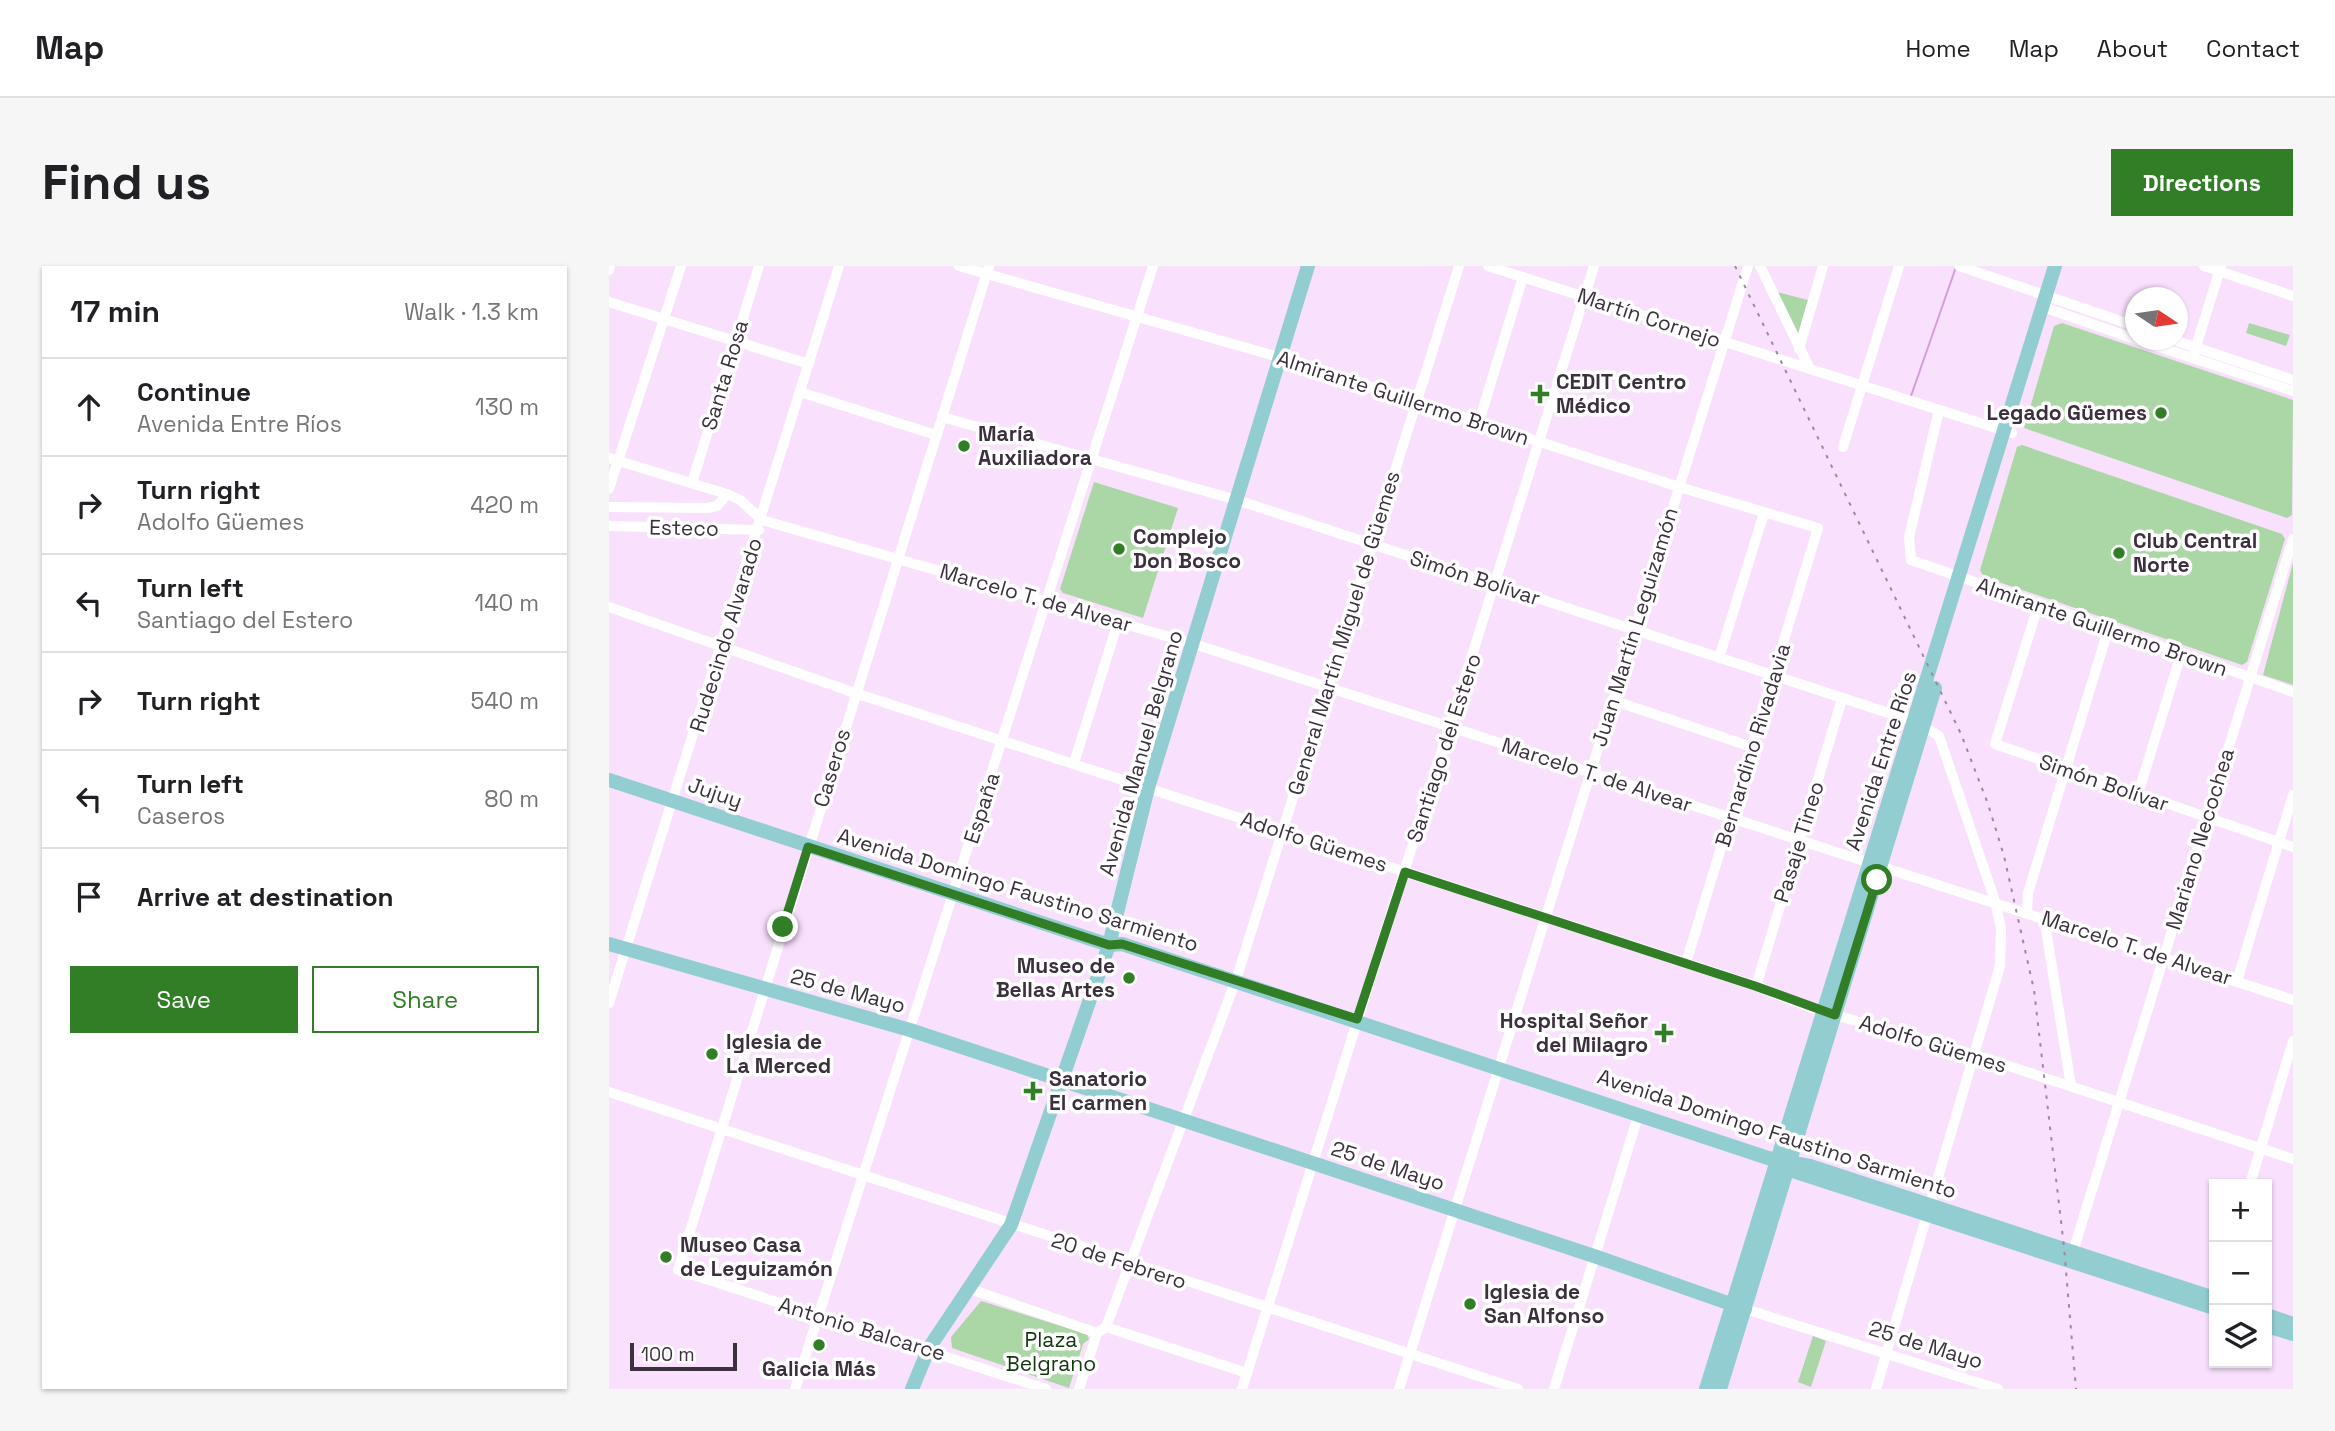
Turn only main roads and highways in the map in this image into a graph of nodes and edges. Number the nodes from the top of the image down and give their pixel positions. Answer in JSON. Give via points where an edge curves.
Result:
{"nodes":[{"id":1,"x":1308,"y":266,"type":"edge"},
{"id":2,"x":2055,"y":266,"type":"edge"},
{"id":3,"x":2063,"y":266,"type":"edge"},
{"id":4,"x":2048,"y":303,"type":"junction"},
{"id":5,"x":609,"y":780,"type":"edge"},
{"id":6,"x":808,"y":847,"type":"joint"},
{"id":7,"x":609,"y":944,"type":"edge"},
{"id":8,"x":1109,"y":945,"type":"junction"},
{"id":9,"x":1060,"y":1079,"type":"junction"},
{"id":10,"x":1785,"y":1164,"type":"junction"},
{"id":11,"x":2072,"y":1255,"type":"junction"},
{"id":12,"x":2209,"y":1296,"type":"edge"},
{"id":13,"x":2209,"y":1306,"type":"edge"},
{"id":14,"x":1739,"y":1307,"type":"junction"},
{"id":15,"x":2272,"y":1317,"type":"edge"},
{"id":16,"x":2293,"y":1324,"type":"edge"},
{"id":17,"x":2272,"y":1328,"type":"edge"},
{"id":18,"x":2293,"y":1334,"type":"edge"},
{"id":19,"x":912,"y":1389,"type":"edge"},
{"id":20,"x":1706,"y":1389,"type":"edge"},
{"id":21,"x":1720,"y":1389,"type":"edge"}],
"edges":[{"from":1,"to":8,"type":"main road","name":"Avenida Manuel Belgrano","via":[[1148,788]]},
{"from":2,"to":4,"type":"main road","name":"Avenida Entre Ríos"},
{"from":3,"to":4,"type":"main road","name":"Avenida Entre Ríos"},
{"from":4,"to":10,"type":"main road","name":"Avenida Entre Ríos"},
{"from":5,"to":6,"type":"main road","name":"Jujuy"},
{"from":6,"to":8,"type":"main road","name":"Avenida Domingo Faustino Sarmiento"},
{"from":7,"to":9,"type":"main road","name":"25 de Mayo","via":[[910,1030]]},
{"from":8,"to":9,"type":"main road","name":"Avenida Manuel Belgrano"},
{"from":8,"to":10,"type":"main road","name":"Avenida Domingo Faustino Sarmiento","via":[[1122,944],[1357,1019]]},
{"from":9,"to":14,"type":"main road","name":"25 de Mayo"},
{"from":9,"to":19,"type":"main road","name":"Avenida Manuel Belgrano","via":[[1011,1225],[929,1348]]},
{"from":10,"to":11,"type":"main road","name":"Avenida Domingo Faustino Sarmiento"},
{"from":10,"to":14,"type":"main road","name":"Avenida Entre Ríos"},
{"from":11,"to":12,"type":"main road","name":"Avenida Domingo Faustino Sarmiento"},
{"from":11,"to":13,"type":"main road","name":"Avenida Domingo Faustino Sarmiento"},
{"from":14,"to":20,"type":"main road","name":"Avenida Entre Ríos"},
{"from":14,"to":21,"type":"main road","name":"Avenida Entre Ríos"},
{"from":15,"to":16,"type":"main road"},
{"from":17,"to":18,"type":"main road"}]}
